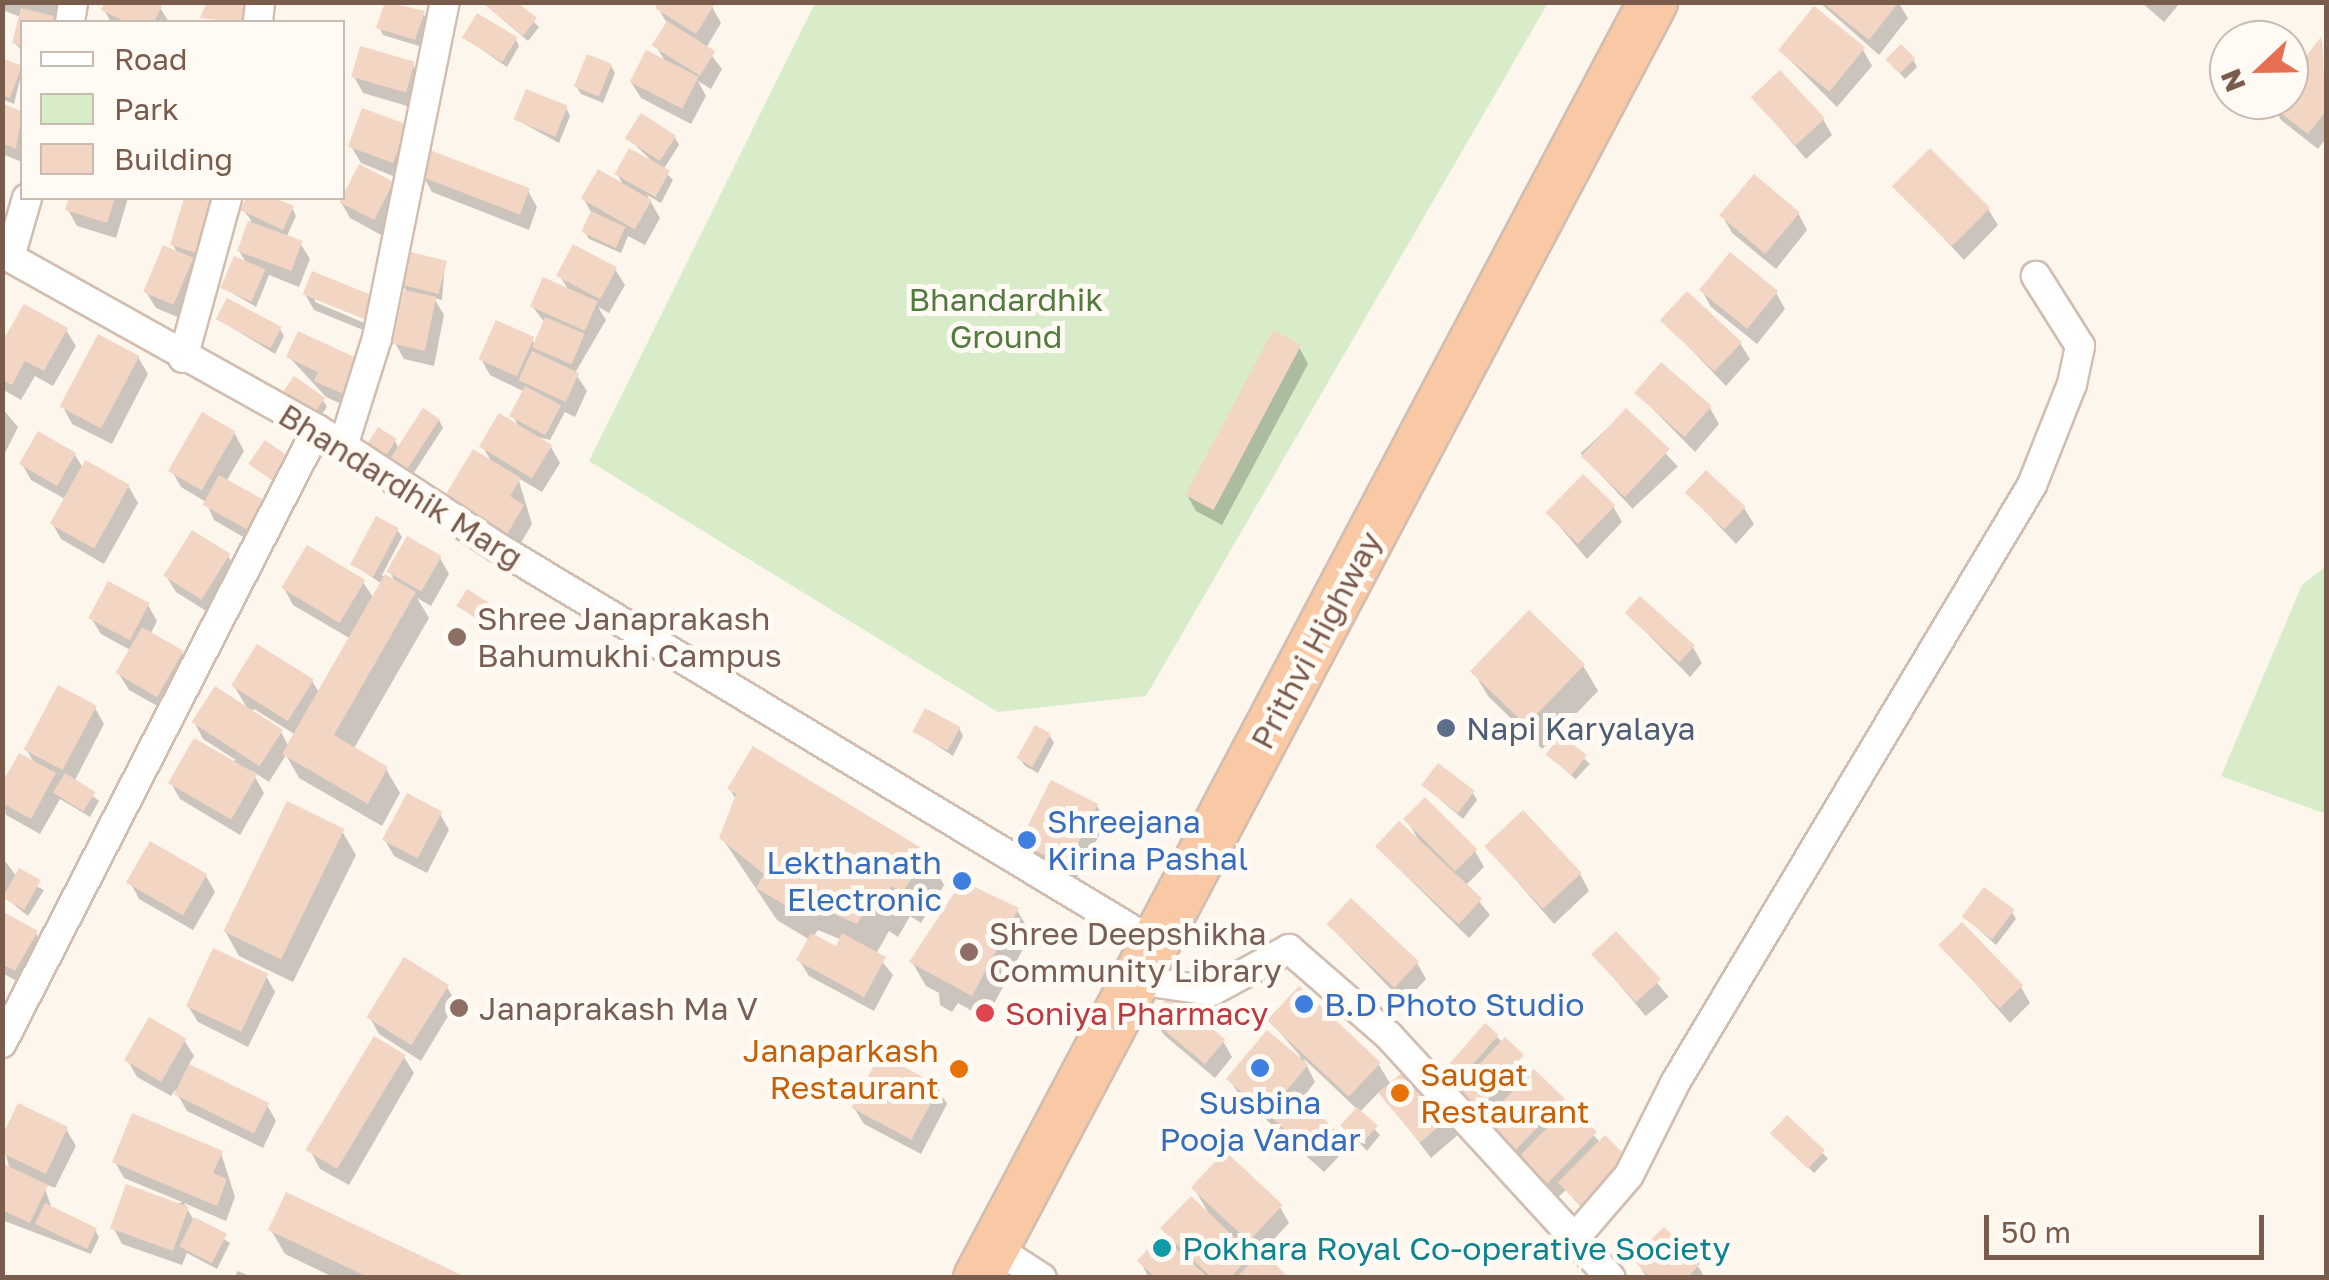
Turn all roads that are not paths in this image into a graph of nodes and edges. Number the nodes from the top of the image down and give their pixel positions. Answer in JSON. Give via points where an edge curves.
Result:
{"nodes":[{"id":1,"x":445,"y":2,"type":"edge"},
{"id":2,"x":1653,"y":2,"type":"edge"},
{"id":3,"x":26,"y":200,"type":"edge"},
{"id":4,"x":226,"y":200,"type":"edge"},
{"id":5,"x":6,"y":255,"type":"edge"},
{"id":6,"x":2036,"y":276,"type":"dead end"},
{"id":7,"x":183,"y":358,"type":"junction"},
{"id":8,"x":317,"y":429,"type":"junction"},
{"id":9,"x":342,"y":446,"type":"junction"},
{"id":10,"x":1146,"y":962,"type":"junction"},
{"id":11,"x":2,"y":1044,"type":"edge"},
{"id":12,"x":1574,"y":1239,"type":"junction"},
{"id":13,"x":986,"y":1262,"type":"edge"},
{"id":14,"x":1042,"y":1278,"type":"edge"},
{"id":15,"x":1611,"y":1278,"type":"edge"}],
"edges":[{"from":1,"to":9,"type":"street","via":[[377,338]]},
{"from":2,"to":10,"type":"highway","name":"Prithvi Highway"},
{"from":3,"to":5,"type":"street"},
{"from":4,"to":7,"type":"street"},
{"from":5,"to":7,"type":"street","name":"Bhandardhik Marg"},
{"from":6,"to":12,"type":"street","via":[[2080,346],[2032,485],[1675,1083],[1628,1175]]},
{"from":7,"to":8,"type":"street","name":"Bhandardhik Marg"},
{"from":8,"to":9,"type":"street","name":"Bhandardhik Marg"},
{"from":8,"to":11,"type":"street"},
{"from":9,"to":10,"type":"street","name":"Bhandardhik Marg"},
{"from":10,"to":12,"type":"street","via":[[1212,991],[1289,949],[1389,1036]]},
{"from":10,"to":13,"type":"highway","name":"Prithvi Highway"},
{"from":12,"to":15,"type":"street"},
{"from":13,"to":14,"type":"street"}]}
